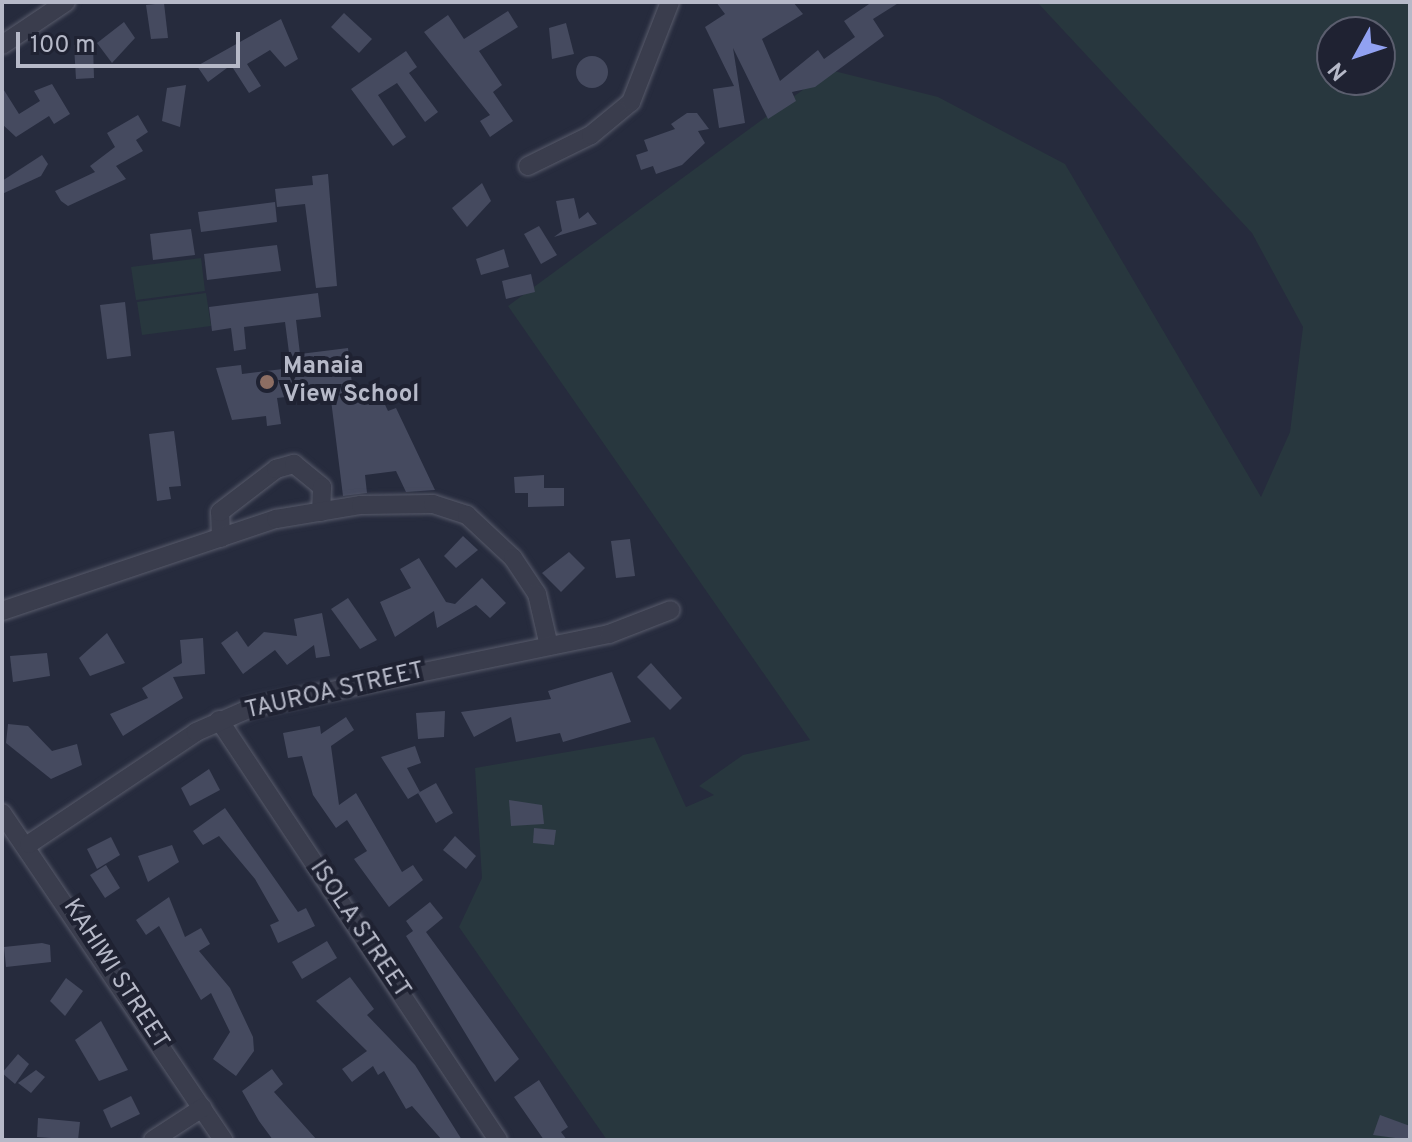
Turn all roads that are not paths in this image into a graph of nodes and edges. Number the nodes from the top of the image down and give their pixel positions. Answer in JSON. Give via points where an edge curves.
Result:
{"nodes":[{"id":1,"x":66,"y":2,"type":"edge"},
{"id":2,"x":670,"y":2,"type":"edge"},
{"id":3,"x":2,"y":45,"type":"edge"},
{"id":4,"x":528,"y":166,"type":"dead end"},
{"id":5,"x":321,"y":512,"type":"junction"},
{"id":6,"x":221,"y":538,"type":"junction"},
{"id":7,"x":671,"y":610,"type":"dead end"},
{"id":8,"x":2,"y":611,"type":"edge"},
{"id":9,"x":549,"y":646,"type":"junction"},
{"id":10,"x":219,"y":720,"type":"junction"},
{"id":11,"x":2,"y":813,"type":"edge"},
{"id":12,"x":29,"y":844,"type":"junction"},
{"id":13,"x":202,"y":1108,"type":"junction"},
{"id":14,"x":153,"y":1140,"type":"edge"},
{"id":15,"x":223,"y":1140,"type":"edge"},
{"id":16,"x":498,"y":1140,"type":"edge"}],
"edges":[{"from":1,"to":3,"type":"street"},
{"from":2,"to":4,"type":"street","via":[[631,102],[591,135]]},
{"from":5,"to":6,"type":"street"},
{"from":5,"to":6,"type":"street","via":[[322,487],[294,464],[220,512]]},
{"from":5,"to":9,"type":"street","via":[[433,504],[467,515],[529,578]]},
{"from":6,"to":8,"type":"street"},
{"from":7,"to":9,"type":"street","name":"TAUROA STREET","via":[[609,634]]},
{"from":9,"to":10,"type":"street","name":"TAUROA STREET"},
{"from":10,"to":12,"type":"street","name":"TAUROA STREET"},
{"from":10,"to":16,"type":"street","name":"ISOLA STREET"},
{"from":11,"to":12,"type":"street","name":"KAHIWI STREET"},
{"from":12,"to":13,"type":"street","name":"KAHIWI STREET"},
{"from":13,"to":14,"type":"street"},
{"from":13,"to":15,"type":"street","name":"KAHIWI STREET"}]}
